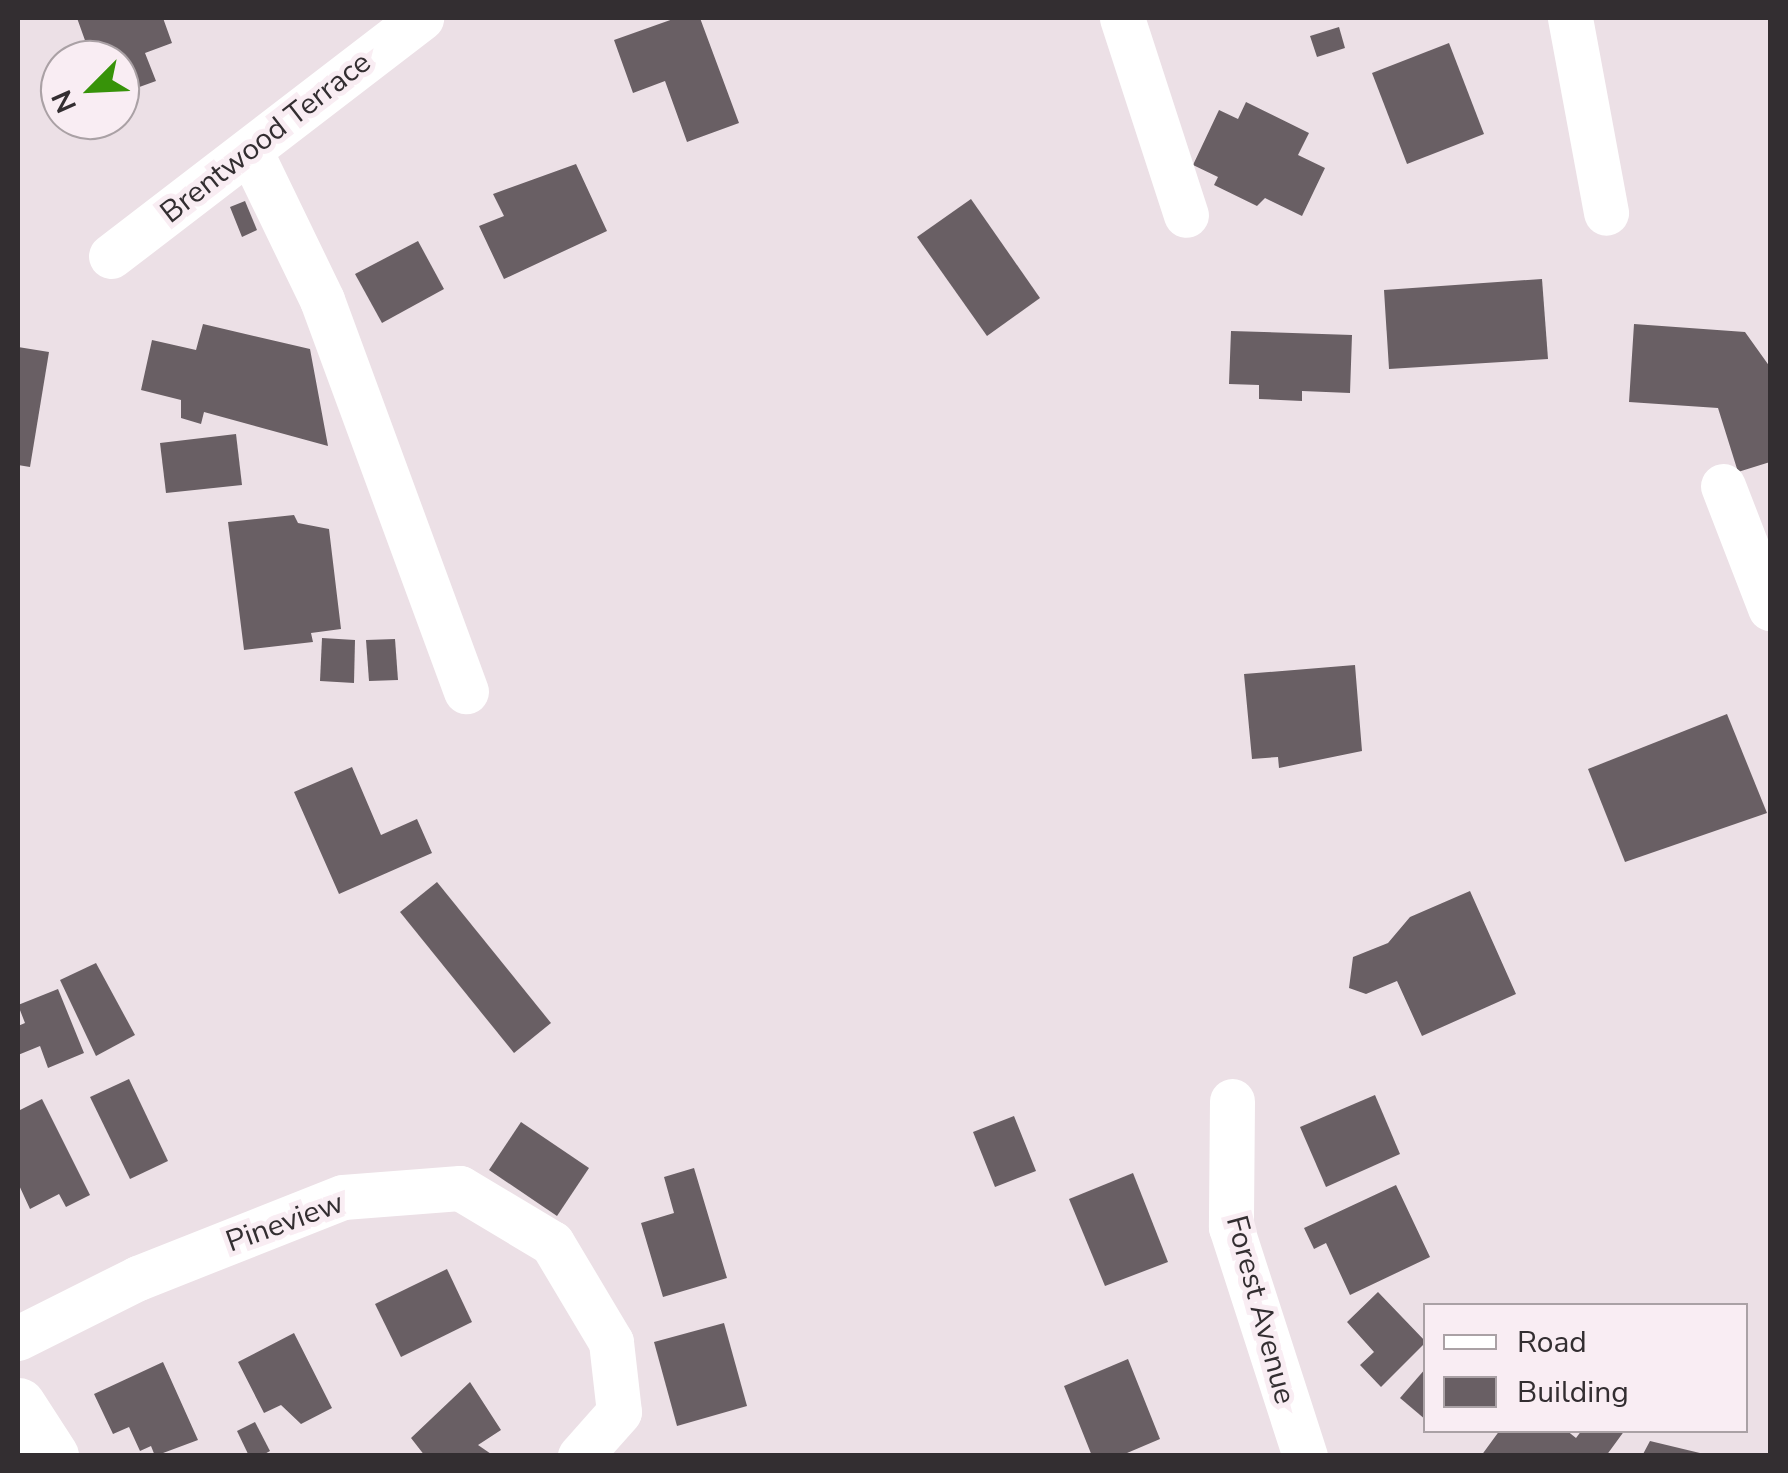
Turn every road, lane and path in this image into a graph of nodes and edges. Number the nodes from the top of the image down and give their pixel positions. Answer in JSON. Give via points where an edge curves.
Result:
{"nodes":[{"id":1,"x":421,"y":18,"type":"edge"},
{"id":2,"x":1122,"y":18,"type":"edge"},
{"id":3,"x":1570,"y":18,"type":"edge"},
{"id":4,"x":252,"y":153,"type":"junction"},
{"id":5,"x":1606,"y":212,"type":"dead end"},
{"id":6,"x":1186,"y":216,"type":"dead end"},
{"id":7,"x":111,"y":256,"type":"dead end"},
{"id":8,"x":1724,"y":486,"type":"dead end"},
{"id":9,"x":1770,"y":608,"type":"edge"},
{"id":10,"x":466,"y":691,"type":"dead end"},
{"id":11,"x":1232,"y":1101,"type":"dead end"},
{"id":12,"x":18,"y":1338,"type":"edge"},
{"id":13,"x":580,"y":1456,"type":"edge"},
{"id":14,"x":1304,"y":1456,"type":"edge"}],
"edges":[{"from":1,"to":4,"type":"street","name":"Brentwood Terrace"},
{"from":2,"to":6,"type":"street"},
{"from":3,"to":5,"type":"street"},
{"from":4,"to":7,"type":"street","name":"Brentwood Terrace"},
{"from":4,"to":10,"type":"street","via":[[322,300]]},
{"from":8,"to":9,"type":"street"},
{"from":11,"to":14,"type":"street","name":"Forest Avenue","via":[[1232,1226]]},
{"from":12,"to":13,"type":"street","name":"Pineview","via":[[138,1278],[343,1198],[460,1188],[552,1243],[611,1342],[618,1412]]}]}
